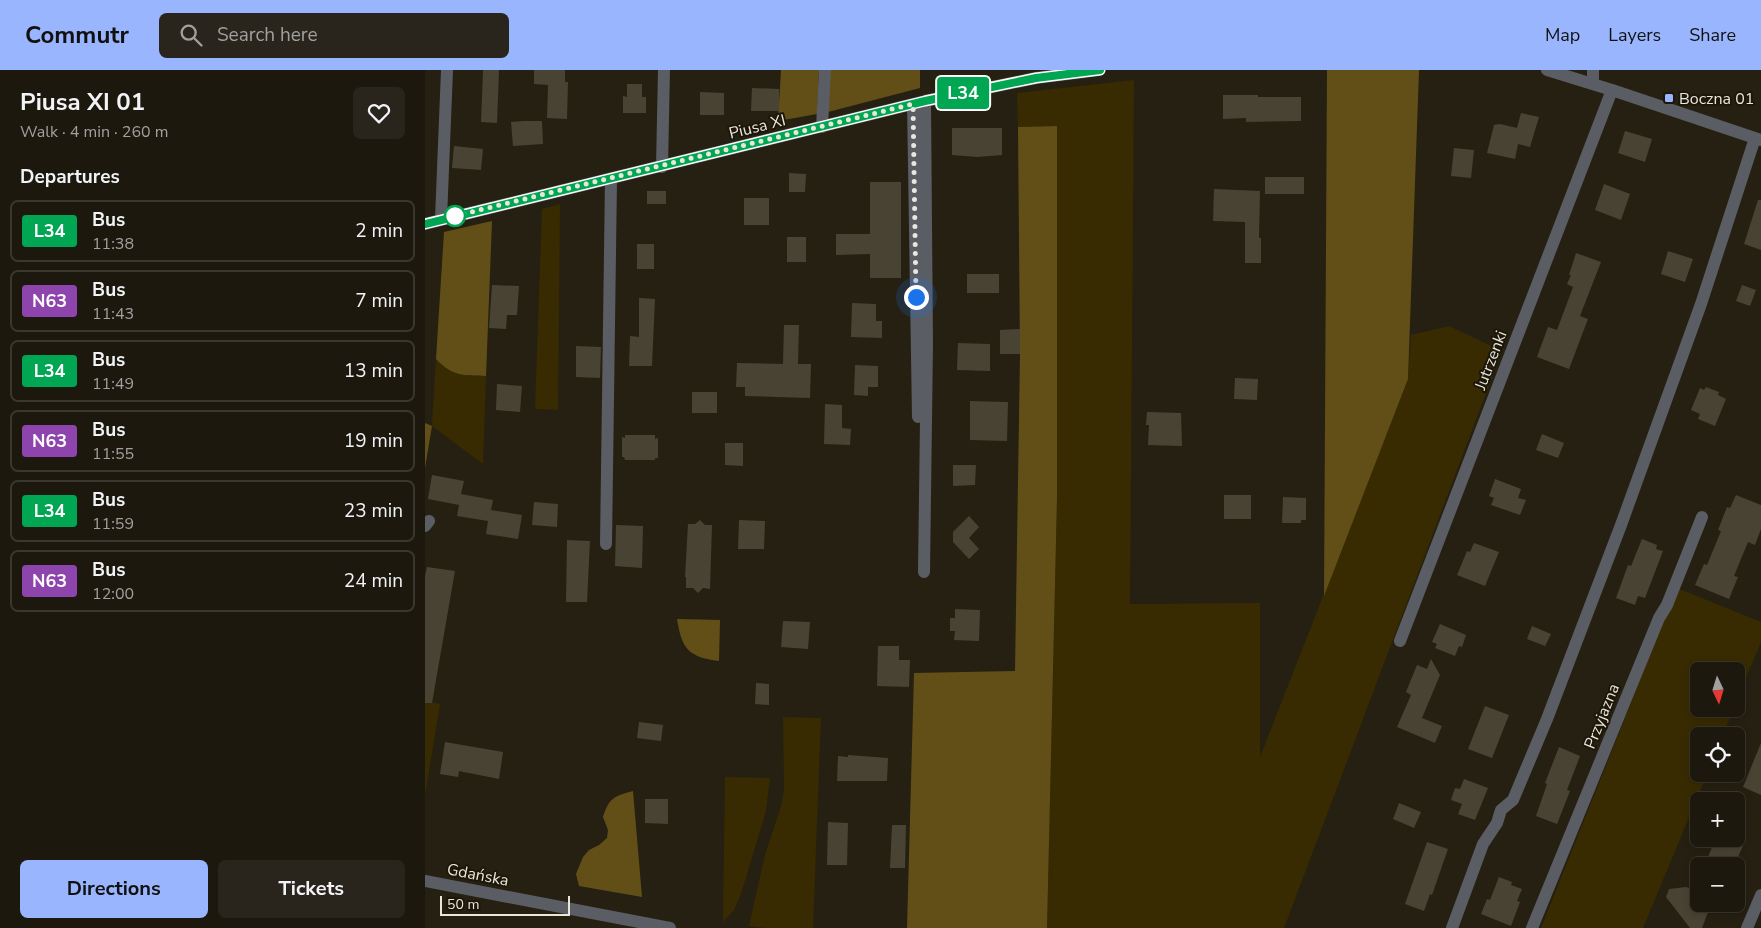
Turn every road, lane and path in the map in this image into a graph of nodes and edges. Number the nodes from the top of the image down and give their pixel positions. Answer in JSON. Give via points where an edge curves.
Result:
{"nodes":[{"id":1,"x":447,"y":70,"type":"edge"},
{"id":2,"x":664,"y":70,"type":"edge"},
{"id":3,"x":825,"y":70,"type":"edge"},
{"id":4,"x":1099,"y":70,"type":"edge"},
{"id":5,"x":1547,"y":70,"type":"edge"},
{"id":6,"x":1593,"y":70,"type":"edge"},
{"id":7,"x":1593,"y":84,"type":"junction"},
{"id":8,"x":1611,"y":90,"type":"junction"},
{"id":9,"x":919,"y":103,"type":"junction"},
{"id":10,"x":822,"y":127,"type":"junction"},
{"id":11,"x":1758,"y":139,"type":"edge"},
{"id":12,"x":662,"y":167,"type":"junction"},
{"id":13,"x":611,"y":179,"type":"junction"},
{"id":14,"x":441,"y":219,"type":"junction"},
{"id":15,"x":425,"y":224,"type":"edge"},
{"id":16,"x":1702,"y":518,"type":"dead end"},
{"id":17,"x":916,"y":540,"type":"dead end"},
{"id":18,"x":606,"y":544,"type":"dead end"},
{"id":19,"x":924,"y":572,"type":"dead end"},
{"id":20,"x":1400,"y":641,"type":"dead end"},
{"id":21,"x":425,"y":880,"type":"edge"},
{"id":22,"x":1761,"y":895,"type":"edge"},
{"id":23,"x":670,"y":928,"type":"edge"},
{"id":24,"x":1453,"y":928,"type":"edge"},
{"id":25,"x":1532,"y":928,"type":"edge"},
{"id":26,"x":1747,"y":928,"type":"edge"}],
"edges":[{"from":1,"to":14,"type":"street"},
{"from":2,"to":12,"type":"street"},
{"from":3,"to":10,"type":"street"},
{"from":4,"to":9,"type":"street","name":"Piusa XI","via":[[1036,78]]},
{"from":5,"to":7,"type":"street"},
{"from":6,"to":7,"type":"street"},
{"from":7,"to":8,"type":"street"},
{"from":8,"to":11,"type":"street"},
{"from":8,"to":20,"type":"street","name":"Jutrzenki"},
{"from":9,"to":10,"type":"street","name":"Piusa XI"},
{"from":9,"to":17,"type":"street"},
{"from":9,"to":19,"type":"street","via":[[927,344]]},
{"from":10,"to":12,"type":"street","name":"Piusa XI"},
{"from":11,"to":24,"type":"street","via":[[1621,525],[1547,719],[1513,800],[1501,810],[1497,823],[1483,844]]},
{"from":12,"to":13,"type":"street","name":"Piusa XI"},
{"from":13,"to":14,"type":"street","name":"Piusa XI"},
{"from":13,"to":18,"type":"street"},
{"from":14,"to":15,"type":"street","name":"Piusa XI"},
{"from":16,"to":25,"type":"street","name":"Przyjazna"},
{"from":21,"to":23,"type":"street","name":"Gdańska"},
{"from":22,"to":26,"type":"street"}]}
